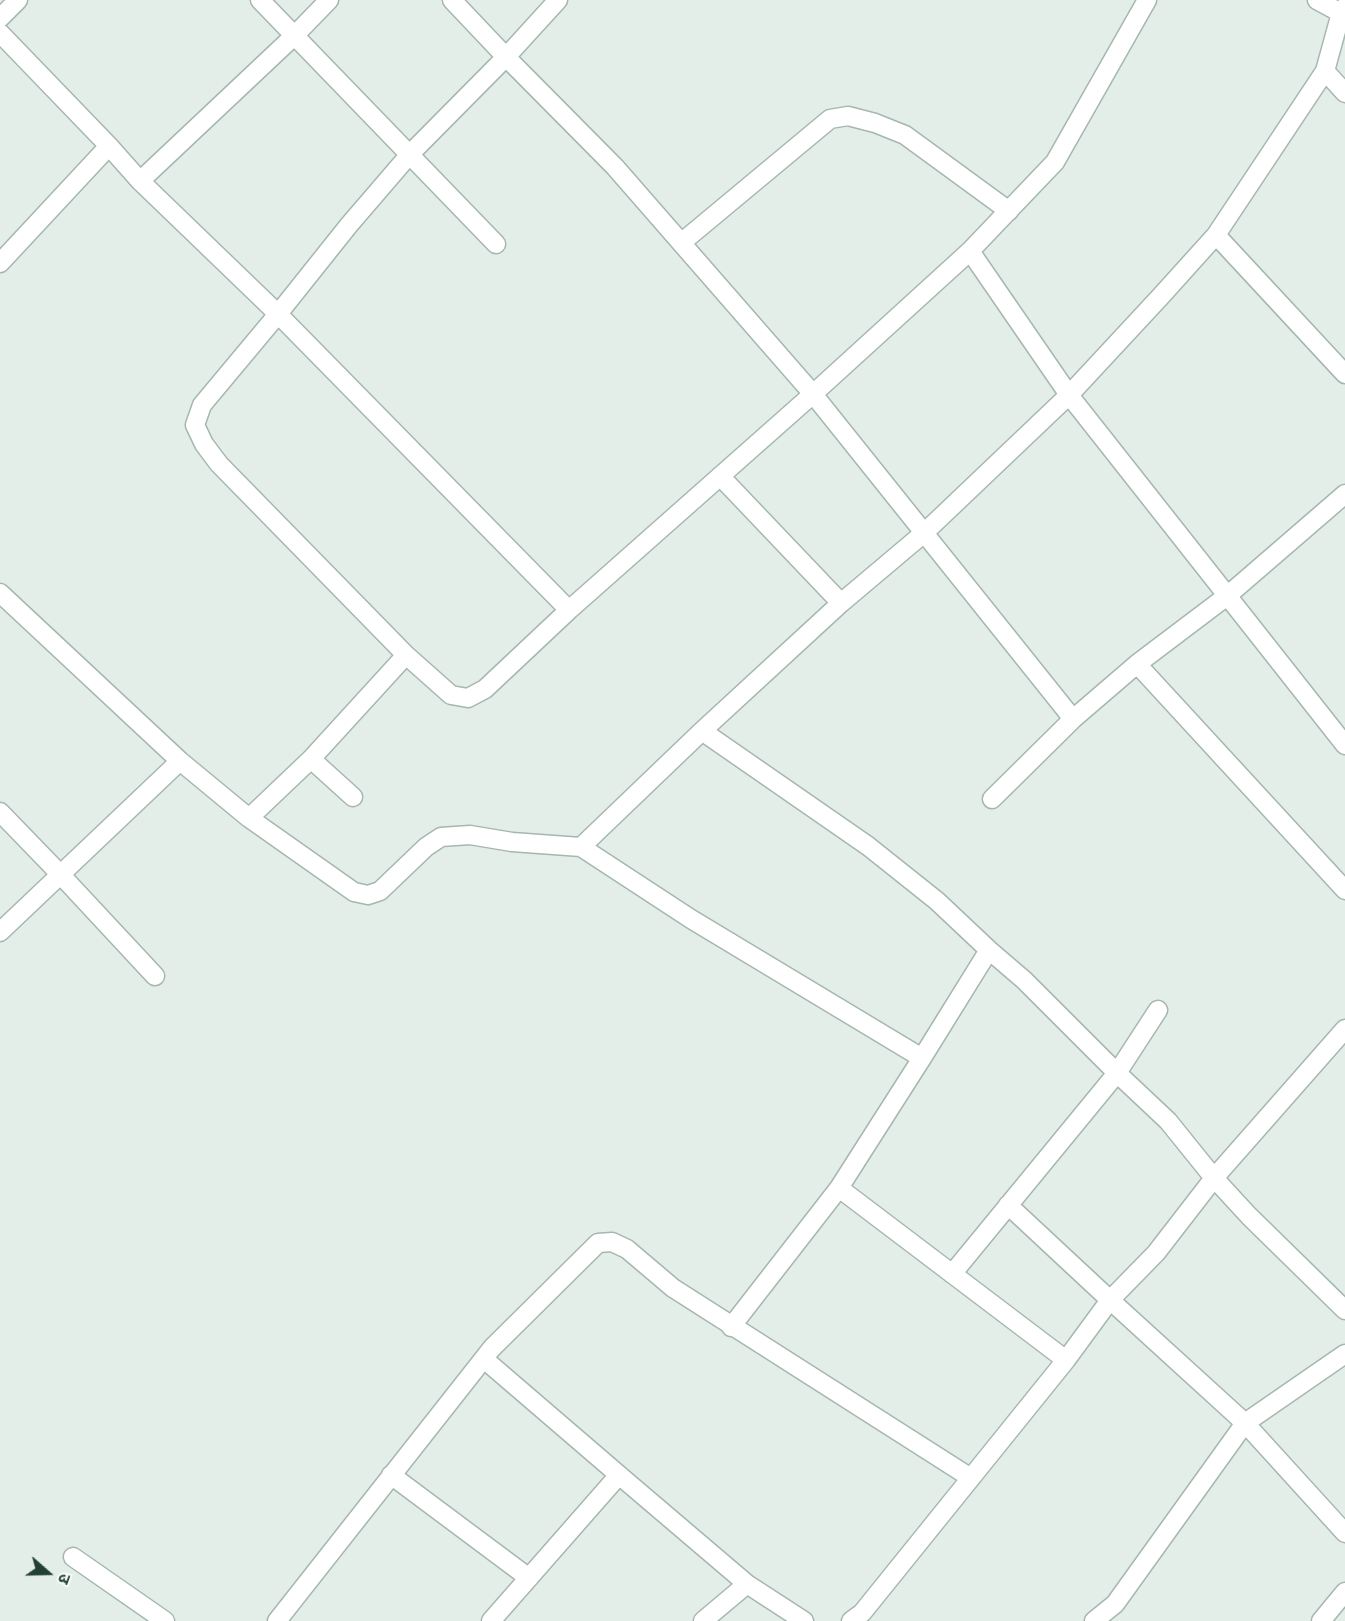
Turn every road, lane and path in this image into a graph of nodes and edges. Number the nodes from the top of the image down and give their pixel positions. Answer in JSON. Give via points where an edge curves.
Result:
{"nodes":[{"id":1,"x":18,"y":0,"type":"edge"},
{"id":2,"x":260,"y":0,"type":"edge"},
{"id":3,"x":329,"y":0,"type":"edge"},
{"id":4,"x":452,"y":0,"type":"edge"},
{"id":5,"x":558,"y":0,"type":"edge"},
{"id":6,"x":1147,"y":0,"type":"edge"},
{"id":7,"x":1317,"y":0,"type":"edge"},
{"id":8,"x":1343,"y":10,"type":"edge"},
{"id":9,"x":0,"y":18,"type":"edge"},
{"id":10,"x":0,"y":33,"type":"edge"},
{"id":11,"x":295,"y":35,"type":"junction"},
{"id":12,"x":506,"y":57,"type":"junction"},
{"id":13,"x":1325,"y":71,"type":"junction"},
{"id":14,"x":1345,"y":93,"type":"edge"},
{"id":15,"x":109,"y":146,"type":"junction"},
{"id":16,"x":410,"y":154,"type":"junction"},
{"id":17,"x":140,"y":181,"type":"junction"},
{"id":18,"x":1009,"y":211,"type":"junction"},
{"id":19,"x":1216,"y":235,"type":"junction"},
{"id":20,"x":681,"y":243,"type":"junction"},
{"id":21,"x":496,"y":244,"type":"dead end"},
{"id":22,"x":970,"y":252,"type":"junction"},
{"id":23,"x":0,"y":263,"type":"edge"},
{"id":24,"x":278,"y":314,"type":"junction"},
{"id":25,"x":1345,"y":374,"type":"edge"},
{"id":26,"x":813,"y":394,"type":"junction"},
{"id":27,"x":1069,"y":395,"type":"junction"},
{"id":28,"x":720,"y":476,"type":"junction"},
{"id":29,"x":1345,"y":494,"type":"edge"},
{"id":30,"x":924,"y":533,"type":"junction"},
{"id":31,"x":0,"y":593,"type":"edge"},
{"id":32,"x":1227,"y":596,"type":"junction"},
{"id":33,"x":841,"y":603,"type":"junction"},
{"id":34,"x":569,"y":610,"type":"junction"},
{"id":35,"x":406,"y":655,"type":"junction"},
{"id":36,"x":1137,"y":664,"type":"junction"},
{"id":37,"x":1073,"y":719,"type":"junction"},
{"id":38,"x":702,"y":731,"type":"junction"},
{"id":39,"x":1345,"y":745,"type":"edge"},
{"id":40,"x":310,"y":759,"type":"junction"},
{"id":41,"x":180,"y":761,"type":"junction"},
{"id":42,"x":353,"y":797,"type":"dead end"},
{"id":43,"x":992,"y":799,"type":"dead end"},
{"id":44,"x":0,"y":812,"type":"edge"},
{"id":45,"x":249,"y":818,"type":"junction"},
{"id":46,"x":581,"y":847,"type":"junction"},
{"id":47,"x":60,"y":874,"type":"junction"},
{"id":48,"x":1345,"y":890,"type":"edge"},
{"id":49,"x":0,"y":932,"type":"edge"},
{"id":50,"x":988,"y":950,"type":"junction"},
{"id":51,"x":155,"y":976,"type":"dead end"},
{"id":52,"x":1158,"y":1010,"type":"dead end"},
{"id":53,"x":1345,"y":1029,"type":"edge"},
{"id":54,"x":922,"y":1058,"type":"junction"},
{"id":55,"x":1117,"y":1073,"type":"junction"},
{"id":56,"x":1214,"y":1178,"type":"junction"},
{"id":57,"x":839,"y":1188,"type":"junction"},
{"id":58,"x":1008,"y":1205,"type":"junction"},
{"id":59,"x":952,"y":1274,"type":"junction"},
{"id":60,"x":1110,"y":1300,"type":"junction"},
{"id":61,"x":1345,"y":1311,"type":"edge"},
{"id":62,"x":731,"y":1327,"type":"junction"},
{"id":63,"x":1345,"y":1354,"type":"edge"},
{"id":64,"x":484,"y":1359,"type":"junction"},
{"id":65,"x":1066,"y":1360,"type":"junction"},
{"id":66,"x":1245,"y":1423,"type":"junction"},
{"id":67,"x":391,"y":1475,"type":"junction"},
{"id":68,"x":619,"y":1475,"type":"junction"},
{"id":69,"x":971,"y":1478,"type":"junction"},
{"id":70,"x":1345,"y":1533,"type":"edge"},
{"id":71,"x":73,"y":1557,"type":"dead end"},
{"id":72,"x":529,"y":1578,"type":"junction"},
{"id":73,"x":747,"y":1584,"type":"junction"},
{"id":74,"x":1345,"y":1592,"type":"edge"},
{"id":75,"x":165,"y":1621,"type":"edge"},
{"id":76,"x":277,"y":1621,"type":"edge"},
{"id":77,"x":491,"y":1621,"type":"edge"},
{"id":78,"x":703,"y":1621,"type":"edge"},
{"id":79,"x":804,"y":1621,"type":"edge"},
{"id":80,"x":851,"y":1621,"type":"edge"},
{"id":81,"x":1094,"y":1621,"type":"edge"},
{"id":82,"x":1321,"y":1621,"type":"edge"}],
"edges":[{"from":1,"to":9,"type":"street"},
{"from":2,"to":11,"type":"street"},
{"from":3,"to":11,"type":"street"},
{"from":4,"to":12,"type":"street"},
{"from":5,"to":12,"type":"street"},
{"from":6,"to":18,"type":"street","via":[[1055,162]]},
{"from":7,"to":8,"type":"street"},
{"from":8,"to":13,"type":"street"},
{"from":10,"to":15,"type":"street"},
{"from":11,"to":16,"type":"street"},
{"from":11,"to":17,"type":"street"},
{"from":12,"to":16,"type":"street"},
{"from":12,"to":20,"type":"street","via":[[615,166]]},
{"from":13,"to":14,"type":"street"},
{"from":13,"to":19,"type":"street"},
{"from":15,"to":17,"type":"street"},
{"from":15,"to":23,"type":"street"},
{"from":16,"to":21,"type":"street"},
{"from":16,"to":24,"type":"street"},
{"from":17,"to":24,"type":"street"},
{"from":18,"to":20,"type":"street","via":[[905,135],[848,116],[830,119]]},
{"from":18,"to":22,"type":"street"},
{"from":19,"to":25,"type":"street"},
{"from":19,"to":27,"type":"street"},
{"from":20,"to":26,"type":"street"},
{"from":22,"to":26,"type":"street"},
{"from":22,"to":27,"type":"street"},
{"from":24,"to":34,"type":"street"},
{"from":24,"to":35,"type":"street","via":[[202,405],[195,425],[219,464]]},
{"from":26,"to":28,"type":"street"},
{"from":26,"to":30,"type":"street"},
{"from":27,"to":30,"type":"street"},
{"from":27,"to":32,"type":"street"},
{"from":28,"to":33,"type":"street"},
{"from":28,"to":34,"type":"street"},
{"from":29,"to":32,"type":"street"},
{"from":30,"to":33,"type":"street"},
{"from":30,"to":37,"type":"street"},
{"from":31,"to":41,"type":"street"},
{"from":32,"to":36,"type":"street"},
{"from":32,"to":39,"type":"street"},
{"from":33,"to":38,"type":"street"},
{"from":34,"to":35,"type":"street","via":[[484,689],[468,698],[451,695]]},
{"from":35,"to":40,"type":"street"},
{"from":36,"to":37,"type":"street"},
{"from":36,"to":48,"type":"street"},
{"from":37,"to":43,"type":"street"},
{"from":38,"to":46,"type":"street"},
{"from":38,"to":50,"type":"street","via":[[868,846],[937,901]]},
{"from":40,"to":42,"type":"street"},
{"from":40,"to":45,"type":"street"},
{"from":41,"to":45,"type":"street"},
{"from":41,"to":47,"type":"street"},
{"from":44,"to":47,"type":"street"},
{"from":45,"to":46,"type":"street","via":[[354,892],[368,895],[380,891],[441,837],[470,835]]},
{"from":46,"to":54,"type":"street","via":[[691,919]]},
{"from":47,"to":49,"type":"street"},
{"from":47,"to":51,"type":"street"},
{"from":50,"to":54,"type":"street"},
{"from":50,"to":55,"type":"street","via":[[1024,980]]},
{"from":52,"to":55,"type":"street"},
{"from":53,"to":56,"type":"street"},
{"from":54,"to":57,"type":"street"},
{"from":55,"to":56,"type":"street","via":[[1168,1121]]},
{"from":55,"to":58,"type":"street"},
{"from":56,"to":60,"type":"street","via":[[1156,1253]]},
{"from":56,"to":61,"type":"street"},
{"from":57,"to":59,"type":"street"},
{"from":57,"to":62,"type":"street"},
{"from":58,"to":59,"type":"street"},
{"from":58,"to":60,"type":"street"},
{"from":59,"to":65,"type":"street"},
{"from":60,"to":65,"type":"street"},
{"from":60,"to":66,"type":"street"},
{"from":62,"to":64,"type":"street","via":[[673,1288],[627,1249],[612,1242],[598,1243]]},
{"from":62,"to":69,"type":"street"},
{"from":63,"to":66,"type":"street"},
{"from":64,"to":67,"type":"street"},
{"from":64,"to":68,"type":"street"},
{"from":65,"to":69,"type":"street"},
{"from":66,"to":70,"type":"street"},
{"from":66,"to":81,"type":"street","via":[[1115,1604]]},
{"from":67,"to":72,"type":"street"},
{"from":67,"to":76,"type":"street"},
{"from":68,"to":72,"type":"street"},
{"from":68,"to":73,"type":"street"},
{"from":69,"to":80,"type":"street","via":[[862,1613]]},
{"from":71,"to":75,"type":"street"},
{"from":72,"to":77,"type":"street"},
{"from":73,"to":78,"type":"street"},
{"from":73,"to":79,"type":"street"},
{"from":74,"to":82,"type":"street"}]}
